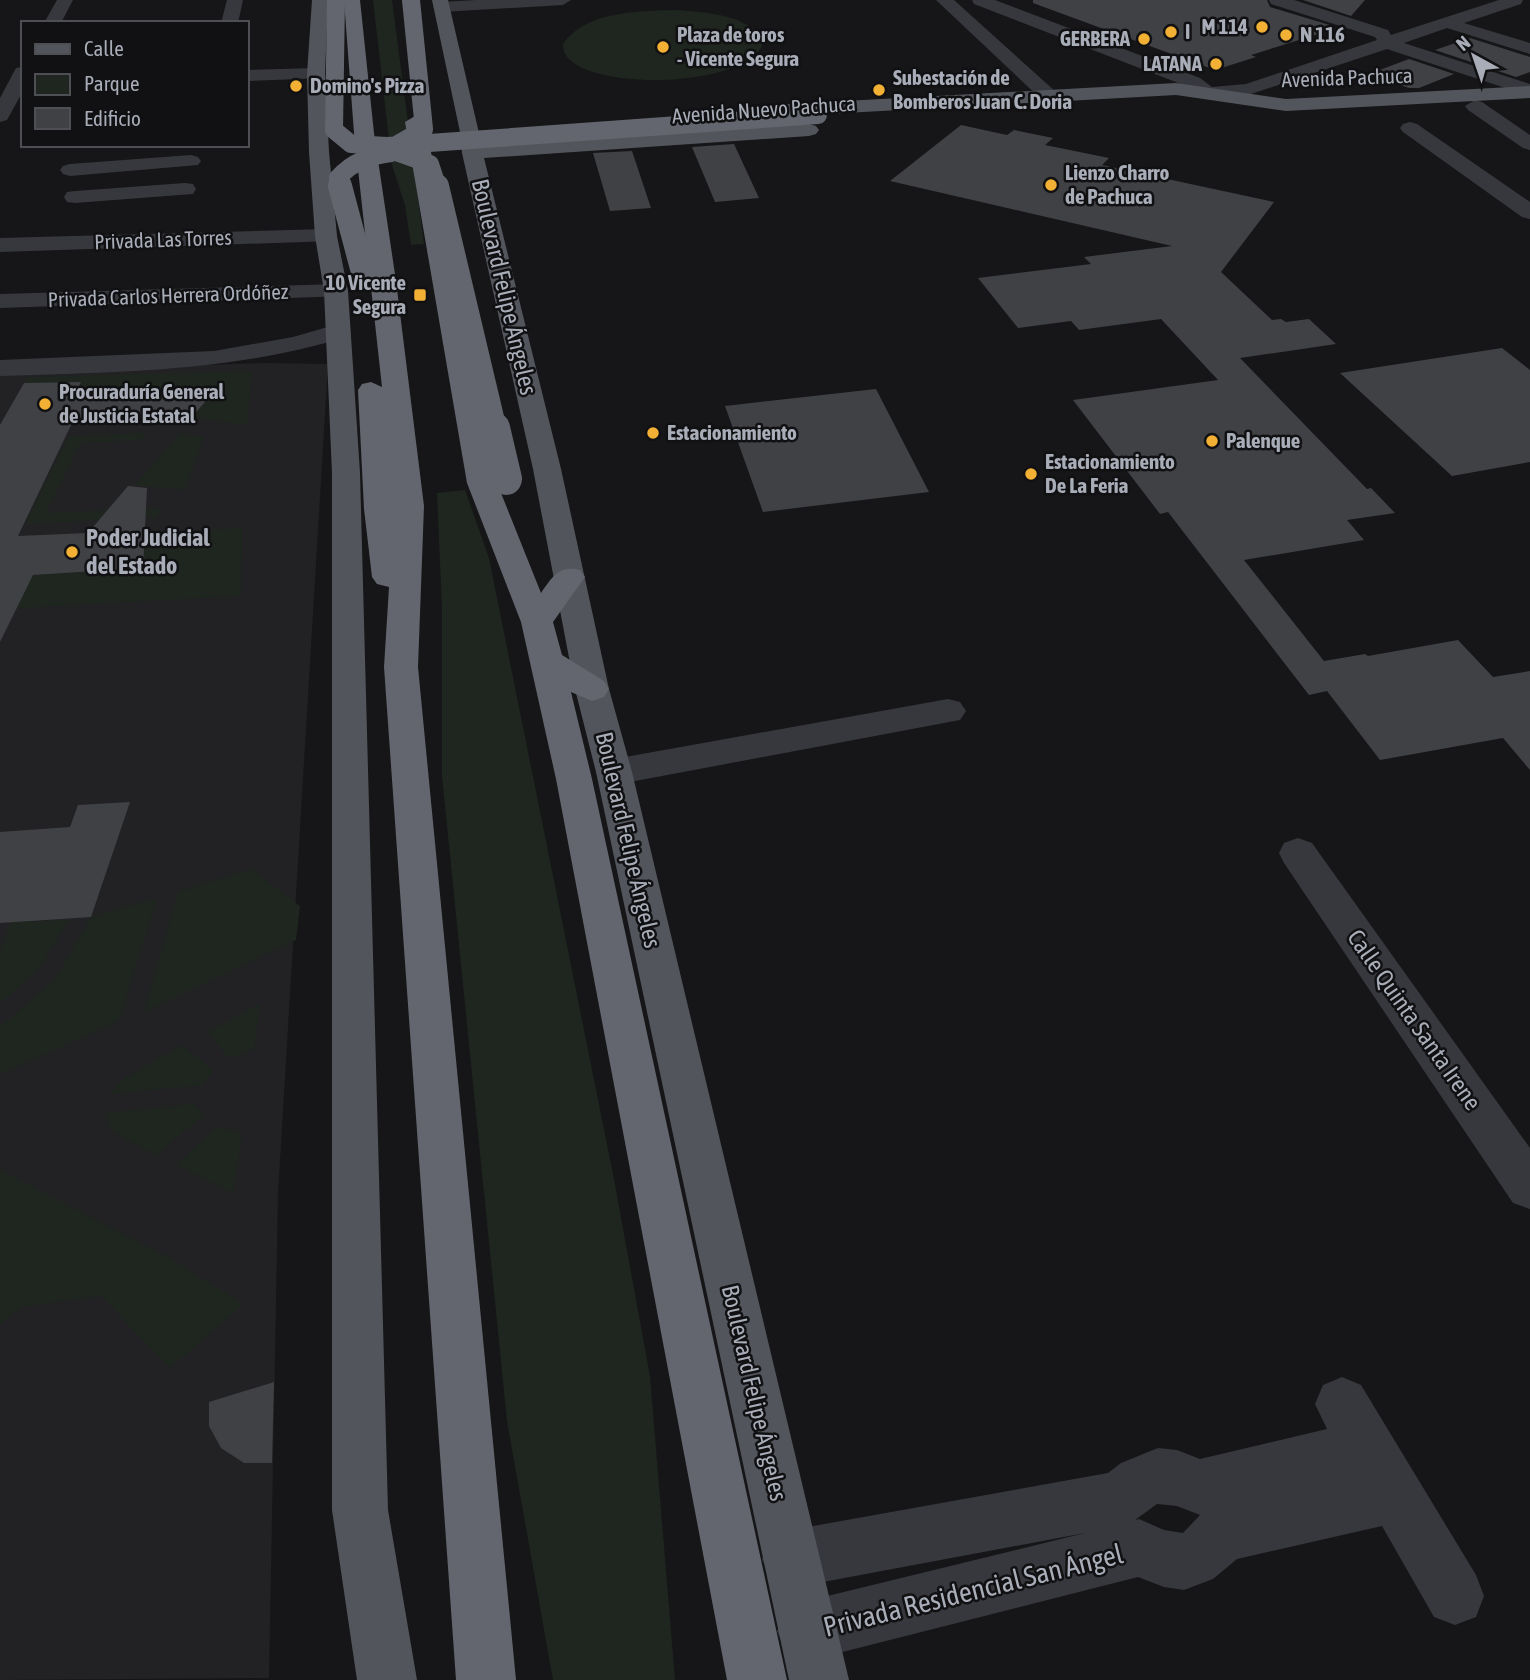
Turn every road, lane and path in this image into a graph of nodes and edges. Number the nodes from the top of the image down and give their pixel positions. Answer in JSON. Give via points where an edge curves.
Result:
{"nodes":[{"id":1,"x":65,"y":0,"type":"edge"},
{"id":2,"x":235,"y":0,"type":"edge"},
{"id":3,"x":320,"y":0,"type":"edge"},
{"id":4,"x":336,"y":0,"type":"edge"},
{"id":5,"x":352,"y":0,"type":"edge"},
{"id":6,"x":402,"y":0,"type":"edge"},
{"id":7,"x":411,"y":0,"type":"edge"},
{"id":8,"x":563,"y":0,"type":"edge"},
{"id":9,"x":944,"y":0,"type":"edge"},
{"id":10,"x":980,"y":0,"type":"edge"},
{"id":11,"x":1277,"y":0,"type":"edge"},
{"id":12,"x":1500,"y":1,"type":"edge"},
{"id":13,"x":440,"y":4,"type":"edge"},
{"id":14,"x":53,"y":21,"type":"edge"},
{"id":15,"x":230,"y":21,"type":"edge"},
{"id":16,"x":1447,"y":23,"type":"junction"},
{"id":17,"x":1384,"y":39,"type":"junction"},
{"id":18,"x":1530,"y":49,"type":"edge"},
{"id":19,"x":316,"y":74,"type":"junction"},
{"id":20,"x":248,"y":76,"type":"edge"},
{"id":21,"x":1530,"y":78,"type":"edge"},
{"id":22,"x":16,"y":79,"type":"edge"},
{"id":23,"x":1507,"y":83,"type":"junction"},
{"id":24,"x":1530,"y":91,"type":"edge"},
{"id":25,"x":1208,"y":93,"type":"junction"},
{"id":26,"x":1049,"y":96,"type":"junction"},
{"id":27,"x":1530,"y":102,"type":"edge"},
{"id":28,"x":1475,"y":106,"type":"junction"},
{"id":29,"x":1227,"y":108,"type":"junction"},
{"id":30,"x":1020,"y":109,"type":"junction"},
{"id":31,"x":1186,"y":110,"type":"dead end"},
{"id":32,"x":0,"y":116,"type":"edge"},
{"id":33,"x":826,"y":122,"type":"junction"},
{"id":34,"x":1410,"y":128,"type":"dead end"},
{"id":35,"x":507,"y":130,"type":"junction"},
{"id":36,"x":471,"y":143,"type":"junction"},
{"id":37,"x":1530,"y":144,"type":"edge"},
{"id":38,"x":397,"y":149,"type":"junction"},
{"id":39,"x":512,"y":151,"type":"junction"},
{"id":40,"x":193,"y":153,"type":"edge"},
{"id":41,"x":70,"y":170,"type":"dead end"},
{"id":42,"x":1519,"y":180,"type":"dead end"},
{"id":43,"x":1488,"y":183,"type":"junction"},
{"id":44,"x":75,"y":197,"type":"dead end"},
{"id":45,"x":1530,"y":212,"type":"edge"},
{"id":46,"x":326,"y":236,"type":"junction"},
{"id":47,"x":0,"y":245,"type":"edge"},
{"id":48,"x":336,"y":291,"type":"junction"},
{"id":49,"x":0,"y":301,"type":"edge"},
{"id":50,"x":338,"y":332,"type":"junction"},
{"id":51,"x":0,"y":368,"type":"edge"},
{"id":52,"x":507,"y":545,"type":"junction"},
{"id":53,"x":569,"y":577,"type":"junction"},
{"id":54,"x":537,"y":622,"type":"junction"},
{"id":55,"x":545,"y":660,"type":"junction"},
{"id":56,"x":401,"y":667,"type":"junction"},
{"id":57,"x":592,"y":689,"type":"junction"},
{"id":58,"x":948,"y":711,"type":"dead end"},
{"id":59,"x":614,"y":772,"type":"junction"},
{"id":60,"x":1298,"y":853,"type":"dead end"},
{"id":61,"x":1530,"y":1187,"type":"edge"},
{"id":62,"x":1396,"y":1495,"type":"junction"},
{"id":63,"x":1210,"y":1511,"type":"junction"},
{"id":64,"x":1130,"y":1523,"type":"junction"},
{"id":65,"x":791,"y":1559,"type":"junction"},
{"id":66,"x":1455,"y":1596,"type":"dead end"},
{"id":67,"x":813,"y":1655,"type":"edge"},
{"id":68,"x":387,"y":1680,"type":"edge"},
{"id":69,"x":486,"y":1680,"type":"edge"},
{"id":70,"x":757,"y":1680,"type":"edge"}],
"edges":[{"from":1,"to":14,"type":"street"},
{"from":2,"to":15,"type":"street"},
{"from":3,"to":19,"type":"main road"},
{"from":4,"to":38,"type":"highway","bridge":true,"via":[[334,130],[341,140],[355,145]]},
{"from":5,"to":56,"type":"highway","via":[[409,506]]},
{"from":6,"to":52,"type":"highway","name":"Boulevard Felipe Ángeles","via":[[417,141],[482,483]]},
{"from":7,"to":38,"type":"highway","bridge":true,"via":[[425,119],[424,129]]},
{"from":8,"to":13,"type":"street"},
{"from":9,"to":26,"type":"street"},
{"from":10,"to":25,"type":"street","via":[[1194,82]]},
{"from":11,"to":17,"type":"street"},
{"from":12,"to":16,"type":"street","name":"Avenida Nuevo Pachuca"},
{"from":12,"to":17,"type":"street","name":"Avenida Nuevo Pachuca"},
{"from":13,"to":36,"type":"main road","name":"Boulevard Felipe Ángeles"},
{"from":16,"to":17,"type":"street","name":"Avenida Nuevo Pachuca"},
{"from":16,"to":18,"type":"street"},
{"from":17,"to":23,"type":"street"},
{"from":17,"to":25,"type":"street","name":"Avenida Nuevo Pachuca","via":[[1248,89]]},
{"from":19,"to":20,"type":"street"},
{"from":19,"to":46,"type":"main road"},
{"from":21,"to":23,"type":"street"},
{"from":22,"to":32,"type":"street"},
{"from":23,"to":24,"type":"street"},
{"from":24,"to":25,"type":"main road","name":"Avenida Pachuca","via":[[1317,105]]},
{"from":25,"to":26,"type":"main road","name":"Avenida Nuevo Pachuca","via":[[1176,89]]},
{"from":25,"to":29,"type":"main road"},
{"from":25,"to":30,"type":"main road"},
{"from":26,"to":35,"type":"main road","name":"Avenida Nuevo Pachuca"},
{"from":27,"to":28,"type":"main road","name":"Avenida Pachuca"},
{"from":28,"to":29,"type":"main road","name":"Avenida Pachuca","via":[[1333,114]]},
{"from":28,"to":37,"type":"street"},
{"from":29,"to":30,"type":"main road","via":[[1195,104]]},
{"from":29,"to":31,"type":"main road"},
{"from":30,"to":33,"type":"main road","name":"Avenida Nuevo Pachuca"},
{"from":33,"to":38,"type":"highway"},
{"from":33,"to":39,"type":"main road","name":"Avenida Nuevo Pachuca"},
{"from":34,"to":43,"type":"street"},
{"from":35,"to":36,"type":"main road","name":"Avenida Nuevo Pachuca"},
{"from":35,"to":39,"type":"main road","via":[[501,141]]},
{"from":36,"to":39,"type":"main road","name":"Avenida Nuevo Pachuca"},
{"from":36,"to":53,"type":"main road","name":"Boulevard Felipe Ángeles"},
{"from":38,"to":52,"type":"highway","bridge":true,"via":[[430,164],[435,176],[506,479],[511,505]]},
{"from":38,"to":56,"type":"highway","bridge":true,"via":[[364,157],[338,178],[365,276],[379,509]]},
{"from":40,"to":41,"type":"street"},
{"from":40,"to":44,"type":"street","via":[[182,200]]},
{"from":42,"to":43,"type":"street"},
{"from":43,"to":45,"type":"street"},
{"from":46,"to":47,"type":"street","name":"Privada Las Torres"},
{"from":46,"to":48,"type":"main road"},
{"from":48,"to":49,"type":"street","name":"Privada Carlos Herrera Ordóñez"},
{"from":48,"to":50,"type":"main road"},
{"from":50,"to":51,"type":"street","via":[[270,352],[227,358]]},
{"from":50,"to":68,"type":"main road","via":[[345,473],[360,1510]]},
{"from":52,"to":54,"type":"highway","name":"Boulevard Felipe Ángeles"},
{"from":53,"to":54,"type":"highway"},
{"from":53,"to":57,"type":"main road","name":"Boulevard Felipe Ángeles"},
{"from":54,"to":55,"type":"highway","name":"Boulevard Felipe Ángeles"},
{"from":55,"to":57,"type":"highway"},
{"from":55,"to":70,"type":"highway","name":"Boulevard Felipe Ángeles","via":[[574,779]]},
{"from":56,"to":69,"type":"highway"},
{"from":57,"to":59,"type":"main road","name":"Boulevard Felipe Ángeles"},
{"from":58,"to":59,"type":"street"},
{"from":59,"to":65,"type":"main road","name":"Boulevard Felipe Ángeles"},
{"from":60,"to":61,"type":"street","name":"Calle Quinta Santa Irene"},
{"from":62,"to":63,"type":"street"},
{"from":62,"to":63,"type":"street","name":"Privada Residencial San Ángel","via":[[1354,1426]]},
{"from":62,"to":66,"type":"street","name":"Privada Residencial San Ángel"},
{"from":63,"to":64,"type":"street","name":"Privada Residencial San Ángel","via":[[1178,1477],[1156,1475],[1136,1482]]},
{"from":63,"to":64,"type":"street","name":"Privada Residencial San Ángel","via":[[1207,1552],[1186,1562],[1162,1560]]},
{"from":64,"to":65,"type":"street","name":"Privada Residencial San Ángel"},
{"from":64,"to":67,"type":"street","name":"Privada Residencial San Ángel"},
{"from":65,"to":67,"type":"main road","name":"Boulevard Felipe Ángeles"}]}
